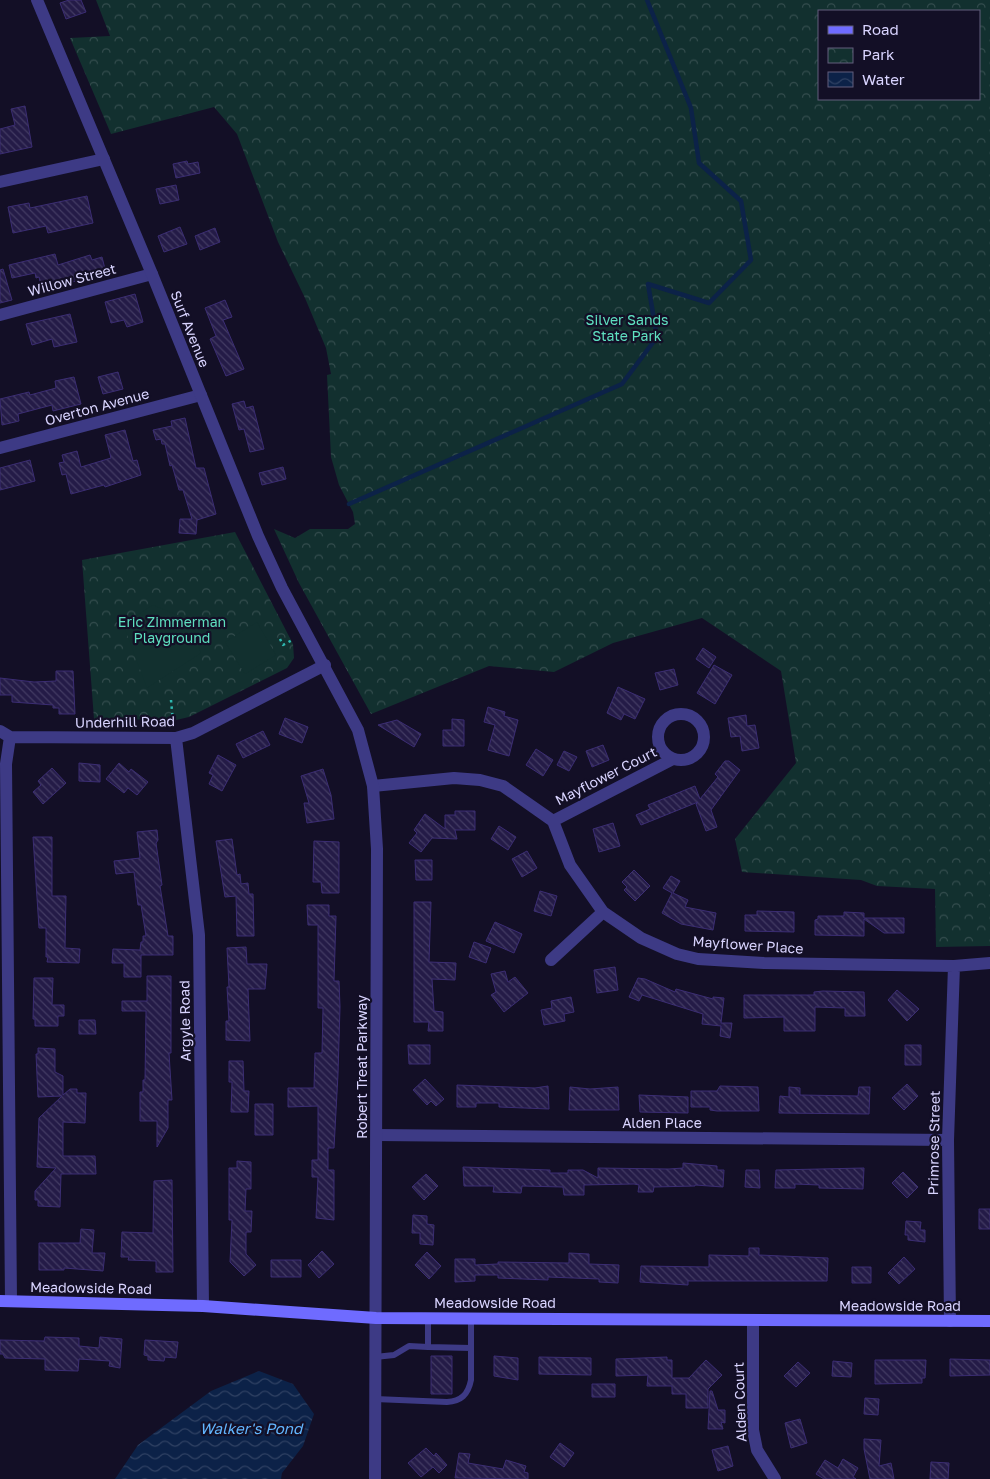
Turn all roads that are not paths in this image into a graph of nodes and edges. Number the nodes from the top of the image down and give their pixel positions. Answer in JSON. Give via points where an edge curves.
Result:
{"nodes":[{"id":1,"x":37,"y":0,"type":"edge"},
{"id":2,"x":104,"y":159,"type":"junction"},
{"id":3,"x":0,"y":182,"type":"edge"},
{"id":4,"x":152,"y":274,"type":"junction"},
{"id":5,"x":0,"y":315,"type":"edge"},
{"id":6,"x":201,"y":395,"type":"junction"},
{"id":7,"x":0,"y":448,"type":"edge"},
{"id":8,"x":325,"y":665,"type":"junction"},
{"id":9,"x":5,"y":734,"type":"edge"},
{"id":10,"x":176,"y":738,"type":"junction"},
{"id":11,"x":673,"y":758,"type":"dead end"},
{"id":12,"x":372,"y":786,"type":"junction"},
{"id":13,"x":553,"y":821,"type":"junction"},
{"id":14,"x":603,"y":912,"type":"junction"},
{"id":15,"x":551,"y":960,"type":"dead end"},
{"id":16,"x":990,"y":962,"type":"edge"},
{"id":17,"x":954,"y":966,"type":"junction"},
{"id":18,"x":377,"y":1135,"type":"junction"},
{"id":19,"x":948,"y":1140,"type":"junction"},
{"id":20,"x":6,"y":1301,"type":"edge"},
{"id":21,"x":202,"y":1306,"type":"junction"},
{"id":22,"x":376,"y":1318,"type":"junction"},
{"id":23,"x":428,"y":1318,"type":"junction"},
{"id":24,"x":471,"y":1318,"type":"junction"},
{"id":25,"x":753,"y":1320,"type":"junction"},
{"id":26,"x":950,"y":1321,"type":"junction"},
{"id":27,"x":990,"y":1321,"type":"edge"},
{"id":28,"x":428,"y":1346,"type":"junction"},
{"id":29,"x":471,"y":1348,"type":"junction"},
{"id":30,"x":376,"y":1357,"type":"junction"},
{"id":31,"x":375,"y":1399,"type":"junction"},
{"id":32,"x":375,"y":1479,"type":"edge"},
{"id":33,"x":775,"y":1479,"type":"edge"}],
"edges":[{"from":1,"to":2,"type":"street","name":"Surf Avenue"},
{"from":2,"to":3,"type":"street"},
{"from":2,"to":4,"type":"street","name":"Surf Avenue"},
{"from":4,"to":5,"type":"street","name":"Willow Street"},
{"from":4,"to":6,"type":"street","name":"Surf Avenue"},
{"from":6,"to":7,"type":"street","name":"Overton Avenue"},
{"from":6,"to":8,"type":"street","name":"Surf Avenue","via":[[282,588]]},
{"from":8,"to":10,"type":"street","name":"Underhill Road","via":[[193,733]]},
{"from":8,"to":12,"type":"street","name":"Robert Treat Parkway","via":[[358,730]]},
{"from":9,"to":10,"type":"street","name":"Underhill Road"},
{"from":9,"to":20,"type":"street"},
{"from":10,"to":21,"type":"street","name":"Argyle Road","via":[[199,935]]},
{"from":11,"to":13,"type":"street","name":"Mayflower Court"},
{"from":12,"to":13,"type":"street","via":[[454,778],[480,780],[503,786]]},
{"from":12,"to":18,"type":"street","name":"Robert Treat Parkway","via":[[377,849]]},
{"from":13,"to":14,"type":"street","name":"Mayflower Place","via":[[570,866]]},
{"from":14,"to":15,"type":"street"},
{"from":14,"to":17,"type":"street","name":"Mayflower Place","via":[[641,938],[677,954],[698,959]]},
{"from":16,"to":17,"type":"street","name":"Mayflower Place"},
{"from":17,"to":19,"type":"street","name":"Primrose Street"},
{"from":18,"to":19,"type":"street","name":"Alden Place"},
{"from":18,"to":22,"type":"street","name":"Robert Treat Parkway"},
{"from":19,"to":26,"type":"street","name":"Primrose Street"},
{"from":20,"to":21,"type":"main road","name":"Meadowside Road"},
{"from":21,"to":22,"type":"main road","name":"Meadowside Road"},
{"from":22,"to":23,"type":"main road","name":"Meadowside Road"},
{"from":22,"to":30,"type":"street","name":"Robert Treat Parkway"},
{"from":23,"to":24,"type":"main road","name":"Meadowside Road"},
{"from":23,"to":28,"type":"lane"},
{"from":24,"to":25,"type":"main road","name":"Meadowside Road"},
{"from":24,"to":29,"type":"lane"},
{"from":25,"to":26,"type":"main road","name":"Meadowside Road"},
{"from":25,"to":33,"type":"street","name":"Alden Court","via":[[753,1430],[757,1450]]},
{"from":26,"to":27,"type":"main road","name":"Meadowside Road"},
{"from":28,"to":29,"type":"lane"},
{"from":28,"to":30,"type":"lane","via":[[409,1346],[394,1355]]},
{"from":29,"to":31,"type":"lane","via":[[469,1389],[464,1397],[456,1401]]},
{"from":30,"to":31,"type":"street","name":"Robert Treat Parkway"},
{"from":31,"to":32,"type":"street","name":"Robert Treat Parkway"}]}
